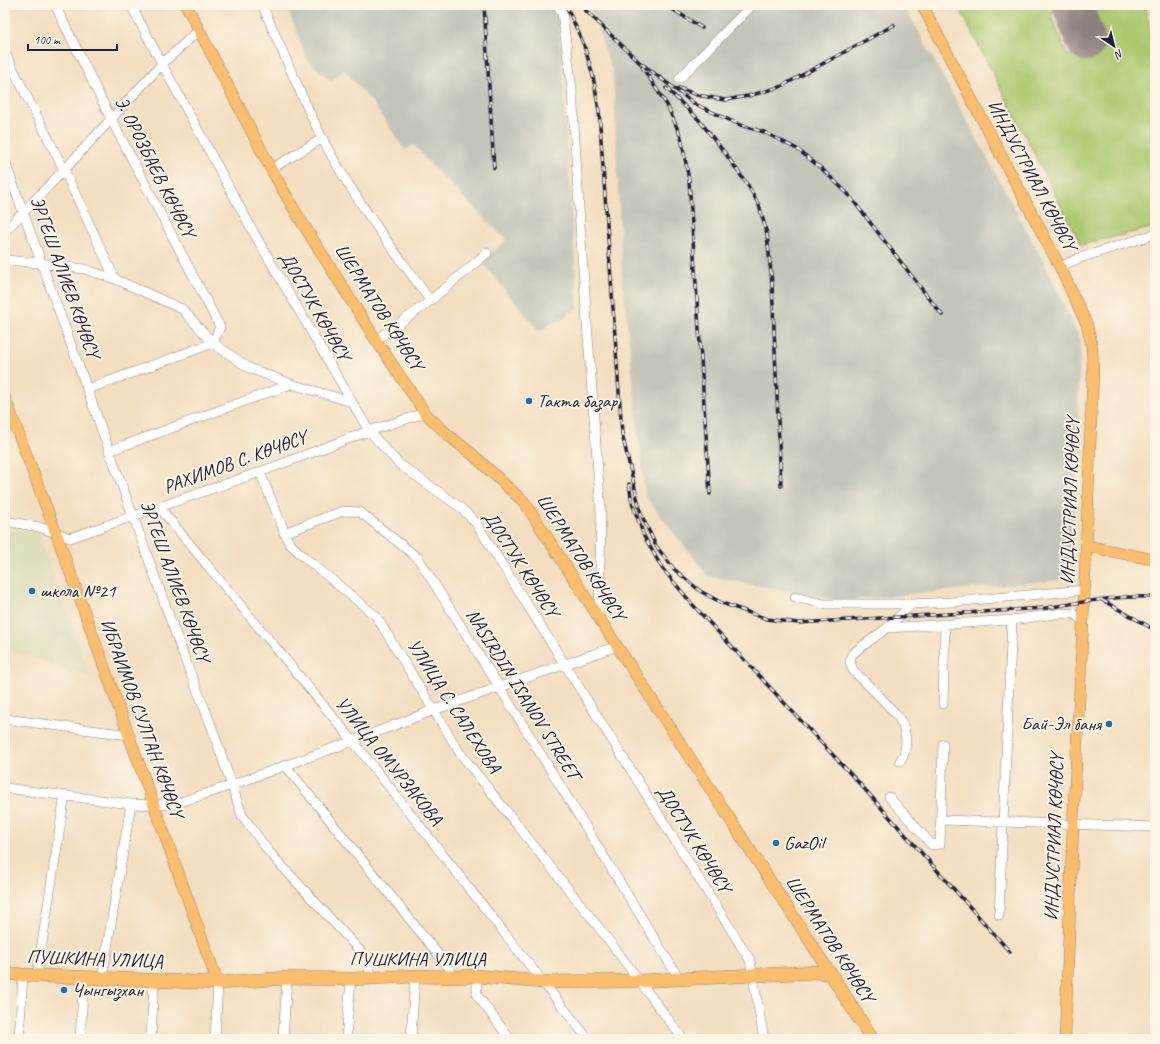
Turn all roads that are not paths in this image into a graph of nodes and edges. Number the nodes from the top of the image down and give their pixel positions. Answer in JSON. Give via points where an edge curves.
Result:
{"nodes":[{"id":1,"x":55,"y":5,"type":"edge"},
{"id":2,"x":131,"y":5,"type":"edge"},
{"id":3,"x":186,"y":5,"type":"edge"},
{"id":4,"x":262,"y":5,"type":"edge"},
{"id":5,"x":557,"y":5,"type":"edge"},
{"id":6,"x":752,"y":5,"type":"edge"},
{"id":7,"x":922,"y":5,"type":"edge"},
{"id":8,"x":199,"y":30,"type":"junction"},
{"id":9,"x":5,"y":53,"type":"edge"},
{"id":10,"x":162,"y":64,"type":"junction"},
{"id":11,"x":679,"y":79,"type":"dead end"},
{"id":12,"x":111,"y":119,"type":"junction"},
{"id":13,"x":323,"y":138,"type":"junction"},
{"id":14,"x":5,"y":162,"type":"edge"},
{"id":15,"x":271,"y":169,"type":"junction"},
{"id":16,"x":64,"y":170,"type":"junction"},
{"id":17,"x":23,"y":211,"type":"junction"},
{"id":18,"x":5,"y":231,"type":"edge"},
{"id":19,"x":1155,"y":234,"type":"edge"},
{"id":20,"x":487,"y":253,"type":"dead end"},
{"id":21,"x":5,"y":260,"type":"edge"},
{"id":22,"x":40,"y":262,"type":"junction"},
{"id":23,"x":1060,"y":267,"type":"junction"},
{"id":24,"x":115,"y":279,"type":"junction"},
{"id":25,"x":430,"y":300,"type":"junction"},
{"id":26,"x":376,"y":340,"type":"junction"},
{"id":27,"x":213,"y":343,"type":"junction"},
{"id":28,"x":291,"y":384,"type":"junction"},
{"id":29,"x":88,"y":389,"type":"junction"},
{"id":30,"x":5,"y":398,"type":"edge"},
{"id":31,"x":352,"y":402,"type":"junction"},
{"id":32,"x":425,"y":413,"type":"junction"},
{"id":33,"x":369,"y":431,"type":"junction"},
{"id":34,"x":109,"y":451,"type":"junction"},
{"id":35,"x":260,"y":472,"type":"junction"},
{"id":36,"x":159,"y":507,"type":"junction"},
{"id":37,"x":133,"y":516,"type":"junction"},
{"id":38,"x":5,"y":521,"type":"edge"},
{"id":39,"x":56,"y":533,"type":"junction"},
{"id":40,"x":284,"y":533,"type":"junction"},
{"id":41,"x":1086,"y":546,"type":"junction"},
{"id":42,"x":1155,"y":560,"type":"edge"},
{"id":43,"x":1085,"y":590,"type":"junction"},
{"id":44,"x":795,"y":597,"type":"dead end"},
{"id":45,"x":912,"y":604,"type":"junction"},
{"id":46,"x":599,"y":617,"type":"junction"},
{"id":47,"x":1012,"y":620,"type":"junction"},
{"id":48,"x":1083,"y":621,"type":"junction"},
{"id":49,"x":945,"y":624,"type":"junction"},
{"id":50,"x":887,"y":628,"type":"junction"},
{"id":51,"x":616,"y":646,"type":"junction"},
{"id":52,"x":565,"y":665,"type":"junction"},
{"id":53,"x":500,"y":688,"type":"junction"},
{"id":54,"x":943,"y":704,"type":"dead end"},
{"id":55,"x":434,"y":710,"type":"junction"},
{"id":56,"x":5,"y":718,"type":"edge"},
{"id":57,"x":129,"y":735,"type":"junction"},
{"id":58,"x":353,"y":741,"type":"junction"},
{"id":59,"x":943,"y":744,"type":"dead end"},
{"id":60,"x":900,"y":761,"type":"dead end"},
{"id":61,"x":285,"y":765,"type":"junction"},
{"id":62,"x":232,"y":785,"type":"junction"},
{"id":63,"x":5,"y":788,"type":"edge"},
{"id":64,"x":66,"y":795,"type":"junction"},
{"id":65,"x":889,"y":797,"type":"dead end"},
{"id":66,"x":131,"y":804,"type":"junction"},
{"id":67,"x":154,"y":805,"type":"junction"},
{"id":68,"x":941,"y":820,"type":"junction"},
{"id":69,"x":1003,"y":823,"type":"junction"},
{"id":70,"x":1072,"y":825,"type":"junction"},
{"id":71,"x":1155,"y":827,"type":"edge"},
{"id":72,"x":999,"y":915,"type":"dead end"},
{"id":73,"x":5,"y":973,"type":"edge"},
{"id":74,"x":831,"y":974,"type":"junction"},
{"id":75,"x":23,"y":975,"type":"junction"},
{"id":76,"x":37,"y":976,"type":"junction"},
{"id":77,"x":415,"y":976,"type":"junction"},
{"id":78,"x":477,"y":976,"type":"junction"},
{"id":79,"x":753,"y":976,"type":"junction"},
{"id":80,"x":84,"y":977,"type":"junction"},
{"id":81,"x":453,"y":977,"type":"junction"},
{"id":82,"x":102,"y":978,"type":"junction"},
{"id":83,"x":287,"y":978,"type":"junction"},
{"id":84,"x":373,"y":978,"type":"junction"},
{"id":85,"x":351,"y":979,"type":"junction"},
{"id":86,"x":154,"y":980,"type":"junction"},
{"id":87,"x":680,"y":980,"type":"junction"},
{"id":88,"x":638,"y":981,"type":"junction"},
{"id":89,"x":542,"y":982,"type":"junction"},
{"id":90,"x":218,"y":983,"type":"junction"},
{"id":91,"x":18,"y":1039,"type":"edge"},
{"id":92,"x":80,"y":1039,"type":"edge"},
{"id":93,"x":151,"y":1039,"type":"edge"},
{"id":94,"x":214,"y":1039,"type":"edge"},
{"id":95,"x":283,"y":1039,"type":"edge"},
{"id":96,"x":346,"y":1039,"type":"edge"},
{"id":97,"x":411,"y":1039,"type":"edge"},
{"id":98,"x":510,"y":1039,"type":"edge"},
{"id":99,"x":588,"y":1039,"type":"edge"},
{"id":100,"x":684,"y":1039,"type":"edge"},
{"id":101,"x":764,"y":1039,"type":"edge"},
{"id":102,"x":872,"y":1039,"type":"edge"},
{"id":103,"x":1065,"y":1039,"type":"edge"}],
"edges":[{"from":1,"to":12,"type":"street","name":"Э. ОРОЗБАЕВ КӨЧӨСҮ"},
{"from":2,"to":10,"type":"street","name":"ДОСТУК КӨЧӨСҮ"},
{"from":3,"to":8,"type":"main road","name":"ШЕРМАТОВ КӨЧӨСҮ"},
{"from":4,"to":13,"type":"street"},
{"from":5,"to":46,"type":"street","via":[[562,12],[572,90],[601,512]]},
{"from":6,"to":11,"type":"street"},
{"from":7,"to":23,"type":"main road","name":"ИНДУСТРИАЛ КӨЧӨСҮ"},
{"from":8,"to":10,"type":"street"},
{"from":8,"to":15,"type":"main road","name":"ШЕРМАТОВ КӨЧӨСҮ"},
{"from":9,"to":16,"type":"street"},
{"from":10,"to":12,"type":"street"},
{"from":10,"to":31,"type":"street","name":"ДОСТУК КӨЧӨСҮ","via":[[255,235]]},
{"from":12,"to":16,"type":"street"},
{"from":12,"to":27,"type":"street","name":"Э. ОРОЗБАЕВ КӨЧӨСҮ","via":[[220,327]]},
{"from":13,"to":15,"type":"street"},
{"from":13,"to":25,"type":"street","via":[[371,219]]},
{"from":14,"to":17,"type":"street","name":"ЭРГЕШ АЛИЕВ КӨЧӨСҮ"},
{"from":15,"to":26,"type":"main road","name":"ШЕРМАТОВ КӨЧӨСҮ"},
{"from":16,"to":17,"type":"street"},
{"from":16,"to":24,"type":"street"},
{"from":17,"to":18,"type":"street"},
{"from":17,"to":22,"type":"street","name":"ЭРГЕШ АЛИЕВ КӨЧӨСҮ"},
{"from":19,"to":23,"type":"street"},
{"from":20,"to":25,"type":"street"},
{"from":21,"to":22,"type":"street"},
{"from":22,"to":24,"type":"street"},
{"from":22,"to":29,"type":"street","name":"ЭРГЕШ АЛИЕВ КӨЧӨСҮ"},
{"from":23,"to":41,"type":"main road","name":"ИНДУСТРИАЛ КӨЧӨСҮ","via":[[1087,325],[1092,347]]},
{"from":24,"to":27,"type":"street","via":[[182,310]]},
{"from":25,"to":26,"type":"street"},
{"from":26,"to":32,"type":"main road","name":"ШЕРМАТОВ КӨЧӨСҮ"},
{"from":27,"to":28,"type":"street","via":[[249,368]]},
{"from":27,"to":29,"type":"street"},
{"from":28,"to":31,"type":"street"},
{"from":28,"to":34,"type":"street"},
{"from":29,"to":34,"type":"street","name":"ЭРГЕШ АЛИЕВ КӨЧӨСҮ"},
{"from":30,"to":39,"type":"main road","name":"ИБРАИМОВ СУЛТАН КӨЧӨСҮ"},
{"from":31,"to":33,"type":"street","name":"ДОСТУК КӨЧӨСҮ"},
{"from":32,"to":33,"type":"street","name":"РАХИМОВ С. КӨЧӨСҮ"},
{"from":32,"to":46,"type":"main road","name":"ШЕРМАТОВ КӨЧӨСҮ","via":[[525,503]]},
{"from":33,"to":35,"type":"street","name":"РАХИМОВ С. КӨЧӨСҮ"},
{"from":33,"to":52,"type":"street","name":"ДОСТУК КӨЧӨСҮ","via":[[399,464],[460,508],[476,523]]},
{"from":34,"to":37,"type":"street","name":"ЭРГЕШ АЛИЕВ КӨЧӨСҮ"},
{"from":35,"to":36,"type":"street","name":"РАХИМОВ С. КӨЧӨСҮ"},
{"from":35,"to":40,"type":"street","name":"УЛИЦА С. САЛЕХОВА"},
{"from":36,"to":37,"type":"street","name":"РАХИМОВ С. КӨЧӨСҮ"},
{"from":36,"to":58,"type":"street","name":"УЛИЦА ОМУРЗАКОВА"},
{"from":37,"to":39,"type":"street","name":"РАХИМОВ С. КӨЧӨСҮ","via":[[70,538]]},
{"from":37,"to":62,"type":"street","name":"ЭРГЕШ АЛИЕВ КӨЧӨСҮ"},
{"from":38,"to":39,"type":"street","name":"РАХИМОВ С. КӨЧӨСҮ"},
{"from":39,"to":57,"type":"main road","name":"ИБРАИМОВ СУЛТАН КӨЧӨСҮ"},
{"from":40,"to":53,"type":"street","name":"NASIRDIN ISANOV STREET","via":[[343,511],[360,512],[418,558]]},
{"from":40,"to":55,"type":"street","name":"УЛИЦА С. САЛЕХОВА","via":[[289,543],[304,557],[376,616]]},
{"from":41,"to":42,"type":"main road"},
{"from":41,"to":43,"type":"main road","name":"ИНДУСТРИАЛ КӨЧӨСҮ"},
{"from":43,"to":45,"type":"street"},
{"from":43,"to":48,"type":"main road","name":"ИНДУСТРИАЛ КӨЧӨСҮ"},
{"from":44,"to":45,"type":"street","via":[[823,604]]},
{"from":45,"to":50,"type":"street"},
{"from":46,"to":51,"type":"main road","name":"ШЕРМАТОВ КӨЧӨСҮ"},
{"from":47,"to":48,"type":"street","via":[[1062,613],[1074,614]]},
{"from":47,"to":49,"type":"street"},
{"from":47,"to":69,"type":"street"},
{"from":48,"to":70,"type":"main road","name":"ИНДУСТРИАЛ КӨЧӨСҮ"},
{"from":49,"to":50,"type":"street"},
{"from":49,"to":54,"type":"street"},
{"from":50,"to":60,"type":"street","via":[[852,654],[850,662],[853,670],[899,718],[906,744],[905,755]]},
{"from":51,"to":52,"type":"street"},
{"from":51,"to":74,"type":"main road","name":"ШЕРМАТОВ КӨЧӨСҮ"},
{"from":52,"to":53,"type":"street"},
{"from":52,"to":79,"type":"street","name":"ДОСТУК КӨЧӨСҮ","via":[[750,960]]},
{"from":53,"to":55,"type":"street"},
{"from":53,"to":87,"type":"street","name":"NASIRDIN ISANOV STREET"},
{"from":55,"to":58,"type":"street"},
{"from":55,"to":88,"type":"street","name":"УЛИЦА С. САЛЕХОВА","via":[[460,753],[604,934]]},
{"from":56,"to":57,"type":"street"},
{"from":57,"to":67,"type":"main road","name":"ИБРАИМОВ СУЛТАН КӨЧӨСҮ"},
{"from":58,"to":61,"type":"street"},
{"from":58,"to":89,"type":"street","name":"УЛИЦА ОМУРЗАКОВА"},
{"from":59,"to":68,"type":"street"},
{"from":61,"to":62,"type":"street"},
{"from":61,"to":81,"type":"street","via":[[450,968]]},
{"from":62,"to":67,"type":"street","via":[[175,804]]},
{"from":62,"to":84,"type":"street","name":"ЭРГЕШ АЛИЕВ КӨЧӨСҮ","via":[[242,815],[269,852],[362,953]]},
{"from":63,"to":64,"type":"street"},
{"from":64,"to":66,"type":"street"},
{"from":64,"to":76,"type":"street"},
{"from":65,"to":68,"type":"street","via":[[932,845],[940,844]]},
{"from":66,"to":67,"type":"street"},
{"from":66,"to":82,"type":"street"},
{"from":67,"to":90,"type":"main road","name":"ИБРАИМОВ СУЛТАН КӨЧӨСҮ"},
{"from":68,"to":69,"type":"street"},
{"from":69,"to":70,"type":"street"},
{"from":69,"to":72,"type":"street"},
{"from":70,"to":71,"type":"street"},
{"from":70,"to":103,"type":"main road","name":"ИНДУСТРИАЛ КӨЧӨСҮ"},
{"from":73,"to":75,"type":"highway","name":"ПУШКИНА УЛИЦА"},
{"from":74,"to":79,"type":"highway","name":"ПУШКИНА УЛИЦА","via":[[816,972]]},
{"from":74,"to":102,"type":"highway","name":"ШЕРМАТОВ КӨЧӨСҮ"},
{"from":75,"to":76,"type":"highway","name":"ПУШКИНА УЛИЦА"},
{"from":75,"to":91,"type":"street"},
{"from":76,"to":80,"type":"highway","name":"ПУШКИНА УЛИЦА"},
{"from":77,"to":81,"type":"highway","name":"ПУШКИНА УЛИЦА"},
{"from":77,"to":84,"type":"highway","name":"ПУШКИНА УЛИЦА"},
{"from":77,"to":97,"type":"street"},
{"from":78,"to":81,"type":"highway","name":"ПУШКИНА УЛИЦА"},
{"from":78,"to":89,"type":"highway","name":"ПУШКИНА УЛИЦА"},
{"from":78,"to":98,"type":"street","via":[[477,995]]},
{"from":79,"to":87,"type":"highway","name":"ПУШКИНА УЛИЦА"},
{"from":79,"to":101,"type":"street","name":"ДОСТУК КӨЧӨСҮ"},
{"from":80,"to":82,"type":"highway","name":"ПУШКИНА УЛИЦА"},
{"from":80,"to":92,"type":"street"},
{"from":82,"to":86,"type":"highway","name":"ПУШКИНА УЛИЦА"},
{"from":83,"to":85,"type":"highway","name":"ПУШКИНА УЛИЦА"},
{"from":83,"to":90,"type":"highway","name":"ПУШКИНА УЛИЦА"},
{"from":83,"to":95,"type":"street"},
{"from":84,"to":85,"type":"highway","name":"ПУШКИНА УЛИЦА"},
{"from":85,"to":96,"type":"street"},
{"from":86,"to":90,"type":"highway","name":"ПУШКИНА УЛИЦА"},
{"from":86,"to":93,"type":"street"},
{"from":87,"to":88,"type":"highway","name":"ПУШКИНА УЛИЦА"},
{"from":88,"to":89,"type":"highway","name":"ПУШКИНА УЛИЦА"},
{"from":88,"to":100,"type":"street","name":"УЛИЦА С. САЛЕХОВА"},
{"from":89,"to":99,"type":"street","name":"УЛИЦА ОМУРЗАКОВА"},
{"from":90,"to":94,"type":"street"}]}
